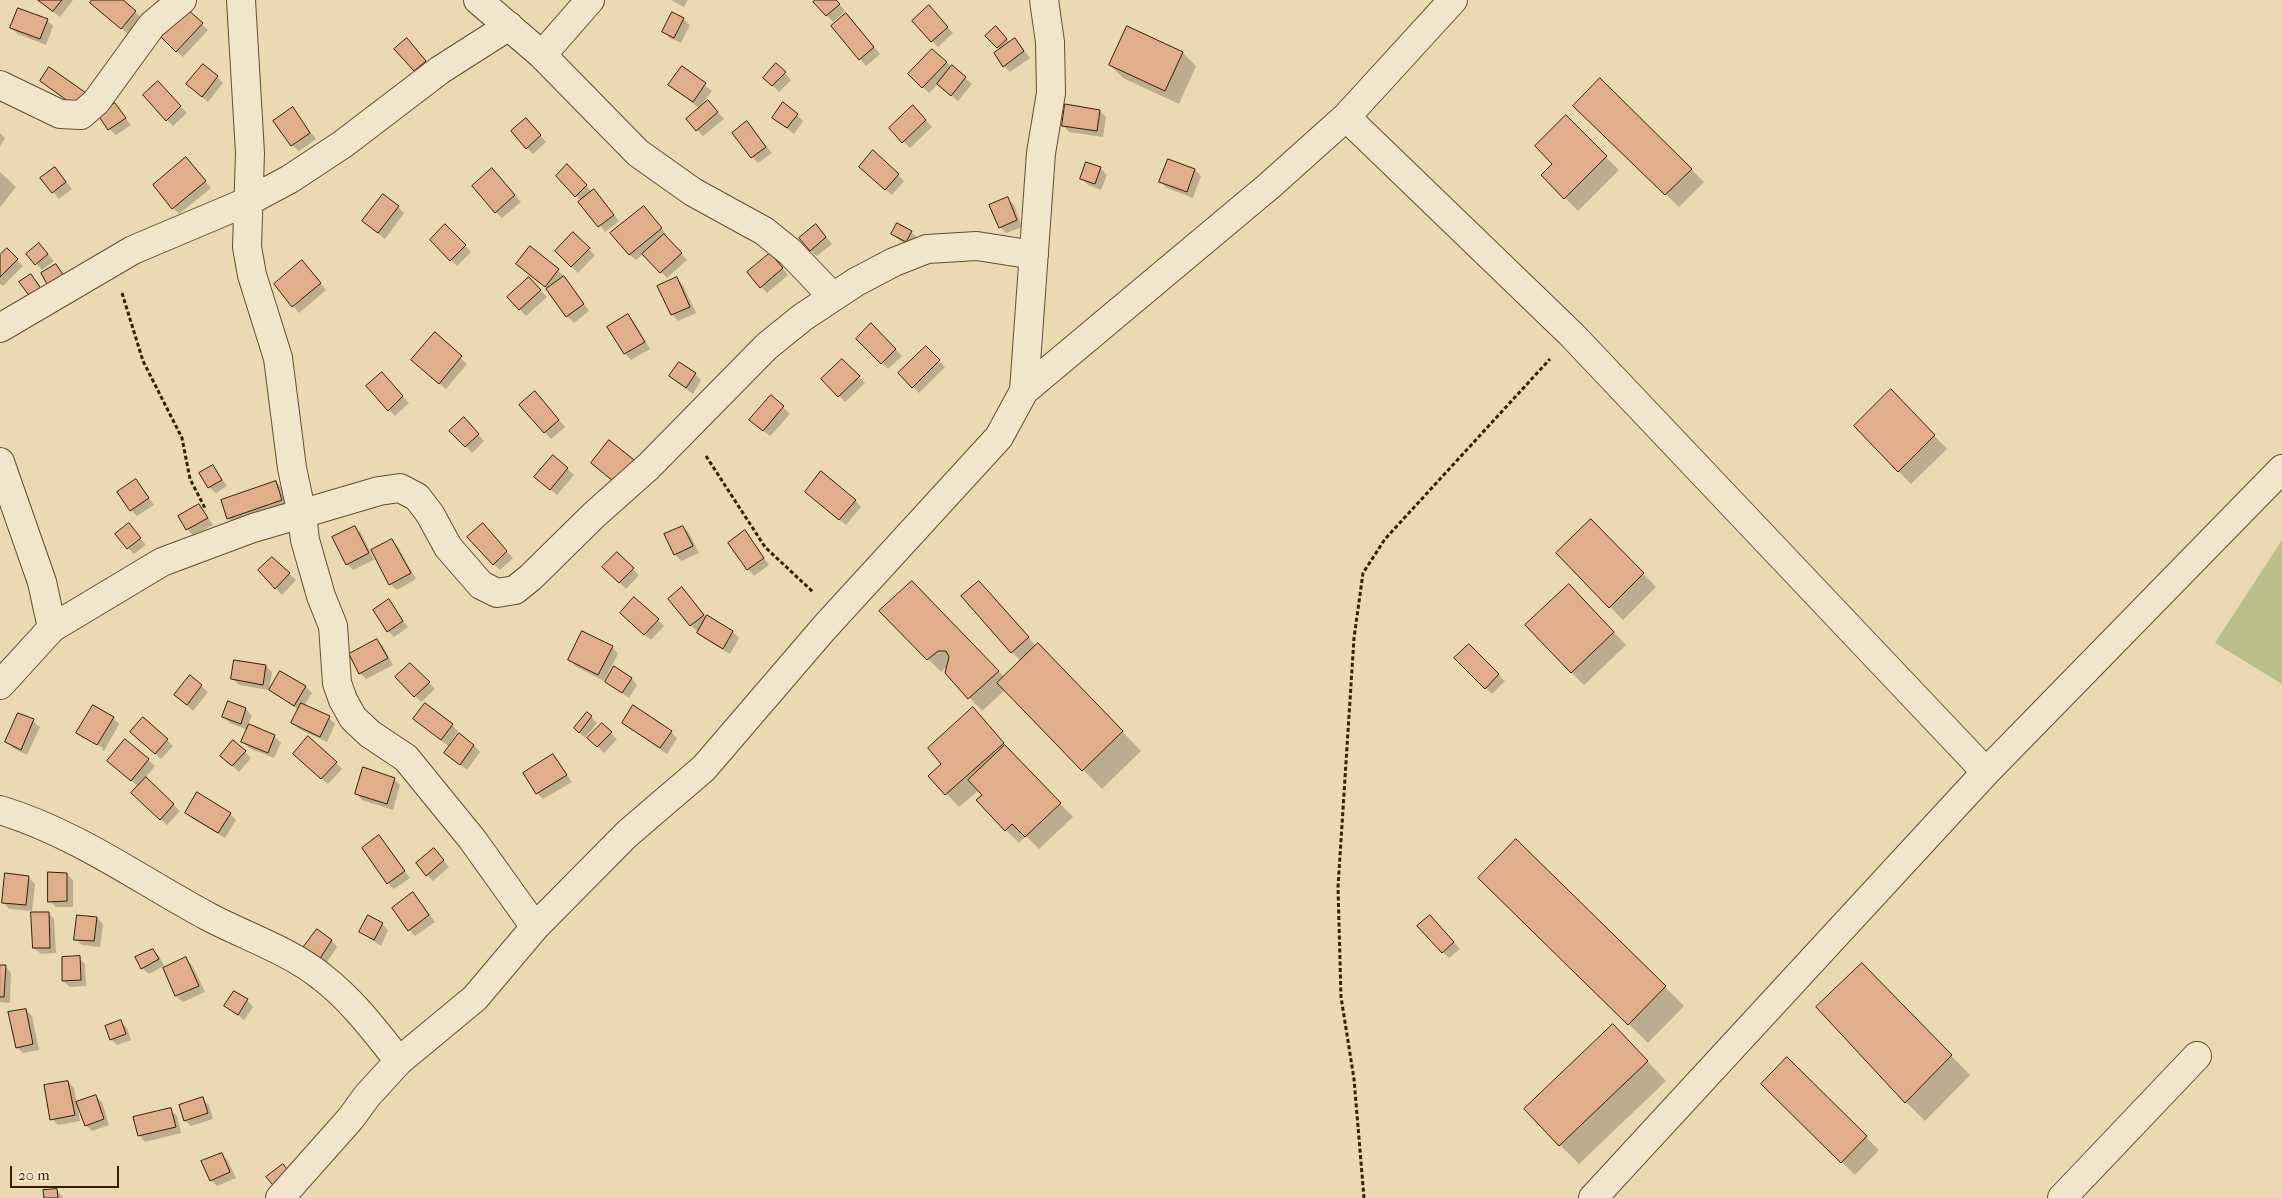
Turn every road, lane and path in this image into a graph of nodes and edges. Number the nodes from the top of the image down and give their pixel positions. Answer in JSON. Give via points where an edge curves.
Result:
{"nodes":[{"id":1,"x":182,"y":0,"type":"edge"},
{"id":2,"x":241,"y":0,"type":"edge"},
{"id":3,"x":478,"y":0,"type":"edge"},
{"id":4,"x":590,"y":0,"type":"edge"},
{"id":5,"x":1044,"y":0,"type":"edge"},
{"id":6,"x":1453,"y":0,"type":"edge"},
{"id":7,"x":509,"y":26,"type":"junction"},
{"id":8,"x":542,"y":55,"type":"junction"},
{"id":9,"x":0,"y":85,"type":"edge"},
{"id":10,"x":1346,"y":117,"type":"junction"},
{"id":11,"x":249,"y":201,"type":"junction"},
{"id":12,"x":1034,"y":255,"type":"junction"},
{"id":13,"x":112,"y":262,"type":"junction"},
{"id":14,"x":832,"y":297,"type":"junction"},
{"id":15,"x":0,"y":328,"type":"edge"},
{"id":16,"x":1572,"y":334,"type":"junction"},
{"id":17,"x":1024,"y":391,"type":"junction"},
{"id":18,"x":683,"y":432,"type":"junction"},
{"id":19,"x":0,"y":462,"type":"edge"},
{"id":20,"x":2282,"y":469,"type":"edge"},
{"id":21,"x":302,"y":515,"type":"junction"},
{"id":22,"x":219,"y":540,"type":"junction"},
{"id":23,"x":837,"y":614,"type":"junction"},
{"id":24,"x":52,"y":628,"type":"junction"},
{"id":25,"x":0,"y":685,"type":"edge"},
{"id":26,"x":1986,"y":772,"type":"junction"},
{"id":27,"x":0,"y":810,"type":"edge"},
{"id":28,"x":535,"y":927,"type":"junction"},
{"id":29,"x":2197,"y":1056,"type":"dead end"},
{"id":30,"x":398,"y":1061,"type":"junction"},
{"id":31,"x":280,"y":1198,"type":"edge"},
{"id":32,"x":1364,"y":1198,"type":"edge"},
{"id":33,"x":1593,"y":1198,"type":"edge"},
{"id":34,"x":2062,"y":1198,"type":"edge"}],
"edges":[{"from":1,"to":9,"type":"street","via":[[152,25],[96,102],[81,115],[60,114]]},
{"from":2,"to":11,"type":"street","via":[[250,153]]},
{"from":3,"to":7,"type":"street"},
{"from":4,"to":8,"type":"street"},
{"from":5,"to":12,"type":"street","via":[[1050,42],[1051,93],[1041,153]]},
{"from":6,"to":10,"type":"street"},
{"from":7,"to":8,"type":"street"},
{"from":7,"to":11,"type":"street","via":[[440,70],[290,179]]},
{"from":8,"to":14,"type":"street","via":[[638,153],[693,192],[764,231],[790,252]]},
{"from":10,"to":16,"type":"street"},
{"from":10,"to":17,"type":"street","via":[[1269,186]]},
{"from":11,"to":13,"type":"street","via":[[153,240]]},
{"from":11,"to":21,"type":"street","via":[[247,247],[257,293],[278,358],[292,468]]},
{"from":12,"to":14,"type":"street","via":[[977,246],[926,249],[879,270]]},
{"from":12,"to":17,"type":"street"},
{"from":13,"to":15,"type":"street"},
{"from":13,"to":22,"type":"path","via":[[143,361],[182,438],[190,480]]},
{"from":14,"to":18,"type":"street","via":[[767,346]]},
{"from":16,"to":26,"type":"street"},
{"from":16,"to":32,"type":"path","via":[[1384,539],[1363,573],[1354,638],[1338,887],[1341,998],[1354,1079]]},
{"from":17,"to":23,"type":"street","via":[[999,437]]},
{"from":18,"to":21,"type":"street","via":[[515,590],[497,593],[481,585],[448,547],[417,497],[400,488],[379,491]]},
{"from":18,"to":23,"type":"path","via":[[702,450],[765,547]]},
{"from":19,"to":24,"type":"street","via":[[42,582]]},
{"from":20,"to":26,"type":"street"},
{"from":21,"to":22,"type":"street"},
{"from":21,"to":28,"type":"street","via":[[313,570],[333,626],[336,675],[343,700],[353,718],[370,734],[406,758],[472,839]]},
{"from":22,"to":24,"type":"street","via":[[162,562]]},
{"from":23,"to":28,"type":"street","via":[[704,768],[627,834]]},
{"from":24,"to":25,"type":"street"},
{"from":26,"to":33,"type":"street"},
{"from":27,"to":30,"type":"street","via":[[84,845],[190,907],[278,950],[322,976],[363,1014]]},
{"from":28,"to":30,"type":"street","via":[[475,998]]},
{"from":29,"to":34,"type":"street"},
{"from":30,"to":31,"type":"street"}]}
